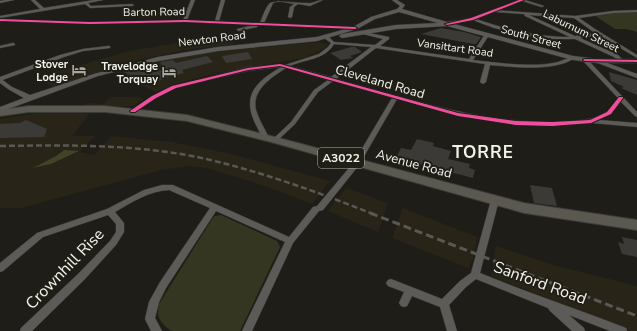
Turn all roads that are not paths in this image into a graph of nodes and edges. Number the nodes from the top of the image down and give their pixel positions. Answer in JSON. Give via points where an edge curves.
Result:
{"nodes":[{"id":1,"x":12,"y":0,"type":"edge"},
{"id":2,"x":32,"y":0,"type":"edge"},
{"id":3,"x":101,"y":0,"type":"edge"},
{"id":4,"x":193,"y":0,"type":"edge"},
{"id":5,"x":223,"y":0,"type":"edge"},
{"id":6,"x":278,"y":0,"type":"edge"},
{"id":7,"x":321,"y":0,"type":"edge"},
{"id":8,"x":394,"y":0,"type":"edge"},
{"id":9,"x":506,"y":0,"type":"edge"},
{"id":10,"x":522,"y":0,"type":"edge"},
{"id":11,"x":290,"y":1,"type":"edge"},
{"id":12,"x":0,"y":2,"type":"edge"},
{"id":13,"x":86,"y":3,"type":"junction"},
{"id":14,"x":297,"y":4,"type":"junction"},
{"id":15,"x":132,"y":5,"type":"dead end"},
{"id":16,"x":510,"y":6,"type":"junction"},
{"id":17,"x":542,"y":6,"type":"dead end"},
{"id":18,"x":59,"y":9,"type":"dead end"},
{"id":19,"x":42,"y":10,"type":"junction"},
{"id":20,"x":399,"y":10,"type":"junction"},
{"id":21,"x":494,"y":11,"type":"junction"},
{"id":22,"x":637,"y":11,"type":"edge"},
{"id":23,"x":521,"y":13,"type":"junction"},
{"id":24,"x":290,"y":17,"type":"dead end"},
{"id":25,"x":574,"y":17,"type":"junction"},
{"id":26,"x":0,"y":18,"type":"edge"},
{"id":27,"x":427,"y":18,"type":"junction"},
{"id":28,"x":472,"y":19,"type":"junction"},
{"id":29,"x":368,"y":20,"type":"junction"},
{"id":30,"x":185,"y":21,"type":"junction"},
{"id":31,"x":216,"y":22,"type":"junction"},
{"id":32,"x":262,"y":24,"type":"junction"},
{"id":33,"x":447,"y":24,"type":"junction"},
{"id":34,"x":309,"y":25,"type":"junction"},
{"id":35,"x":432,"y":25,"type":"junction"},
{"id":36,"x":355,"y":28,"type":"junction"},
{"id":37,"x":387,"y":29,"type":"junction"},
{"id":38,"x":239,"y":30,"type":"dead end"},
{"id":39,"x":472,"y":32,"type":"junction"},
{"id":40,"x":365,"y":33,"type":"junction"},
{"id":41,"x":599,"y":34,"type":"junction"},
{"id":42,"x":487,"y":35,"type":"junction"},
{"id":43,"x":327,"y":37,"type":"junction"},
{"id":44,"x":574,"y":38,"type":"junction"},
{"id":45,"x":317,"y":39,"type":"joint"},
{"id":46,"x":333,"y":43,"type":"junction"},
{"id":47,"x":13,"y":44,"type":"dead end"},
{"id":48,"x":376,"y":46,"type":"junction"},
{"id":49,"x":0,"y":47,"type":"edge"},
{"id":50,"x":108,"y":48,"type":"dead end"},
{"id":51,"x":637,"y":57,"type":"edge"},
{"id":52,"x":573,"y":58,"type":"junction"},
{"id":53,"x":586,"y":60,"type":"junction"},
{"id":54,"x":597,"y":60,"type":"junction"},
{"id":55,"x":470,"y":61,"type":"junction"},
{"id":56,"x":621,"y":61,"type":"junction"},
{"id":57,"x":637,"y":61,"type":"edge"},
{"id":58,"x":488,"y":63,"type":"junction"},
{"id":59,"x":286,"y":66,"type":"junction"},
{"id":60,"x":637,"y":76,"type":"edge"},
{"id":61,"x":332,"y":79,"type":"junction"},
{"id":62,"x":0,"y":80,"type":"edge"},
{"id":63,"x":483,"y":82,"type":"dead end"},
{"id":64,"x":395,"y":98,"type":"junction"},
{"id":65,"x":621,"y":98,"type":"junction"},
{"id":66,"x":28,"y":103,"type":"junction"},
{"id":67,"x":43,"y":109,"type":"junction"},
{"id":68,"x":133,"y":111,"type":"junction"},
{"id":69,"x":0,"y":114,"type":"edge"},
{"id":70,"x":637,"y":115,"type":"edge"},
{"id":71,"x":591,"y":121,"type":"junction"},
{"id":72,"x":636,"y":125,"type":"edge"},
{"id":73,"x":271,"y":139,"type":"junction"},
{"id":74,"x":357,"y":163,"type":"junction"},
{"id":75,"x":495,"y":200,"type":"junction"},
{"id":76,"x":215,"y":207,"type":"junction"},
{"id":77,"x":110,"y":211,"type":"junction"},
{"id":78,"x":637,"y":225,"type":"edge"},
{"id":79,"x":290,"y":241,"type":"junction"},
{"id":80,"x":0,"y":268,"type":"edge"},
{"id":81,"x":475,"y":275,"type":"junction"},
{"id":82,"x":391,"y":283,"type":"dead end"},
{"id":83,"x":409,"y":291,"type":"junction"},
{"id":84,"x":404,"y":303,"type":"dead end"},
{"id":85,"x":444,"y":304,"type":"junction"},
{"id":86,"x":550,"y":305,"type":"junction"},
{"id":87,"x":25,"y":331,"type":"edge"},
{"id":88,"x":157,"y":331,"type":"edge"},
{"id":89,"x":247,"y":331,"type":"edge"},
{"id":90,"x":452,"y":331,"type":"edge"},
{"id":91,"x":580,"y":331,"type":"edge"},
{"id":92,"x":622,"y":331,"type":"edge"}],
"edges":[{"from":1,"to":12,"type":"street"},
{"from":2,"to":19,"type":"street"},
{"from":3,"to":13,"type":"street"},
{"from":4,"to":30,"type":"street"},
{"from":5,"to":31,"type":"street"},
{"from":6,"to":11,"type":"street"},
{"from":6,"to":32,"type":"street","via":[[272,2]]},
{"from":7,"to":14,"type":"street","via":[[310,5]]},
{"from":8,"to":20,"type":"street","via":[[403,6]]},
{"from":9,"to":16,"type":"street"},
{"from":10,"to":16,"type":"street"},
{"from":10,"to":17,"type":"street"},
{"from":11,"to":14,"type":"street"},
{"from":13,"to":15,"type":"street","via":[[90,8]]},
{"from":13,"to":19,"type":"street"},
{"from":14,"to":24,"type":"street","via":[[292,8]]},
{"from":16,"to":21,"type":"street"},
{"from":16,"to":23,"type":"street","name":"Laburnum Street"},
{"from":18,"to":19,"type":"street","via":[[53,13],[44,13]]},
{"from":19,"to":26,"type":"street"},
{"from":20,"to":27,"type":"street"},
{"from":20,"to":29,"type":"street"},
{"from":21,"to":23,"type":"street"},
{"from":21,"to":28,"type":"street"},
{"from":22,"to":25,"type":"street"},
{"from":23,"to":25,"type":"street"},
{"from":23,"to":44,"type":"street","name":"Laburnum Street"},
{"from":25,"to":41,"type":"street"},
{"from":26,"to":30,"type":"street","name":"Barton Road","via":[[90,23]]},
{"from":27,"to":33,"type":"street"},
{"from":27,"to":35,"type":"street","via":[[432,21]]},
{"from":28,"to":33,"type":"street"},
{"from":28,"to":44,"type":"street","via":[[519,32]]},
{"from":29,"to":36,"type":"street"},
{"from":29,"to":37,"type":"street","via":[[367,23],[371,27]]},
{"from":30,"to":31,"type":"street","name":"Barton Road"},
{"from":31,"to":32,"type":"street","name":"Barton Road"},
{"from":32,"to":34,"type":"street","name":"Barton Road"},
{"from":33,"to":35,"type":"street","name":"South Street"},
{"from":33,"to":39,"type":"street","name":"South Street"},
{"from":34,"to":36,"type":"street","name":"Barton Road"},
{"from":34,"to":38,"type":"street","name":"Barton Road","via":[[308,28],[255,26]]},
{"from":35,"to":37,"type":"street","name":"South Street"},
{"from":35,"to":39,"type":"street","name":"South Street"},
{"from":36,"to":43,"type":"street"},
{"from":37,"to":40,"type":"street","name":"South Street"},
{"from":39,"to":42,"type":"street","name":"South Street"},
{"from":40,"to":43,"type":"street","name":"South Street"},
{"from":40,"to":48,"type":"street","via":[[387,38]]},
{"from":41,"to":44,"type":"street"},
{"from":41,"to":51,"type":"street"},
{"from":42,"to":52,"type":"street","name":"South Street"},
{"from":42,"to":55,"type":"street"},
{"from":43,"to":45,"type":"street","name":"South Street"},
{"from":43,"to":46,"type":"street"},
{"from":44,"to":56,"type":"street","name":"Laburnum Street"},
{"from":45,"to":66,"type":"street","name":"Newton Road","via":[[163,57],[96,75]]},
{"from":46,"to":48,"type":"street","name":"Vansittart Road"},
{"from":46,"to":59,"type":"street","via":[[330,48],[318,55]]},
{"from":47,"to":49,"type":"street"},
{"from":48,"to":55,"type":"street","name":"Vansittart Road"},
{"from":48,"to":61,"type":"street"},
{"from":50,"to":62,"type":"street","via":[[83,50],[62,56]]},
{"from":52,"to":53,"type":"street","name":"South Street"},
{"from":52,"to":58,"type":"street","name":"Vansittart Road","via":[[545,65]]},
{"from":53,"to":54,"type":"street","name":"South Street"},
{"from":53,"to":65,"type":"street"},
{"from":54,"to":56,"type":"street","name":"South Street"},
{"from":54,"to":60,"type":"street"},
{"from":55,"to":58,"type":"street","name":"Vansittart Road"},
{"from":56,"to":57,"type":"street","name":"South Street"},
{"from":58,"to":63,"type":"street"},
{"from":59,"to":61,"type":"street","name":"Cleveland Road"},
{"from":59,"to":68,"type":"street","name":"Cleveland Road","via":[[248,69],[187,83],[165,91]]},
{"from":59,"to":73,"type":"street","via":[[261,84],[254,92],[252,100],[254,111]]},
{"from":61,"to":64,"type":"street","name":"Cleveland Road"},
{"from":61,"to":73,"type":"street","via":[[311,97],[293,123]]},
{"from":62,"to":66,"type":"street"},
{"from":64,"to":71,"type":"street","name":"Cleveland Road","via":[[458,114],[516,123]]},
{"from":64,"to":74,"type":"street"},
{"from":65,"to":70,"type":"street"},
{"from":65,"to":71,"type":"street","name":"Cleveland Road","via":[[609,113]]},
{"from":66,"to":67,"type":"main road","name":"Avenue Road","number":"A3022"},
{"from":66,"to":69,"type":"street","name":"Newton Road"},
{"from":66,"to":69,"type":"main road","name":"Avenue Road","number":"A3022"},
{"from":67,"to":68,"type":"main road","name":"Avenue Road","number":"A3022"},
{"from":67,"to":69,"type":"main road","name":"Avenue Road","number":"A3022"},
{"from":68,"to":73,"type":"main road","name":"Avenue Road","number":"A3022","via":[[187,118]]},
{"from":71,"to":72,"type":"street"},
{"from":73,"to":74,"type":"main road","name":"Avenue Road","number":"A3022"},
{"from":74,"to":75,"type":"main road","name":"Avenue Road","number":"A3022"},
{"from":74,"to":79,"type":"street"},
{"from":75,"to":78,"type":"main road","name":"Avenue Road","number":"A3022","via":[[537,210]]},
{"from":75,"to":81,"type":"street","name":"Sanford Road"},
{"from":76,"to":77,"type":"street","via":[[170,187],[163,187],[151,190]]},
{"from":76,"to":79,"type":"street"},
{"from":76,"to":88,"type":"street","via":[[186,248],[154,302],[150,319]]},
{"from":77,"to":80,"type":"street","name":"Crownhill Rise","via":[[40,235]]},
{"from":77,"to":87,"type":"street","name":"Crownhill Rise","via":[[120,223],[120,232],[113,243]]},
{"from":79,"to":89,"type":"street"},
{"from":81,"to":85,"type":"street"},
{"from":81,"to":86,"type":"street","name":"Sanford Road"},
{"from":82,"to":83,"type":"street"},
{"from":83,"to":84,"type":"street"},
{"from":83,"to":85,"type":"street"},
{"from":85,"to":90,"type":"street"},
{"from":86,"to":91,"type":"street"},
{"from":86,"to":92,"type":"street","name":"Sanford Road"}]}
